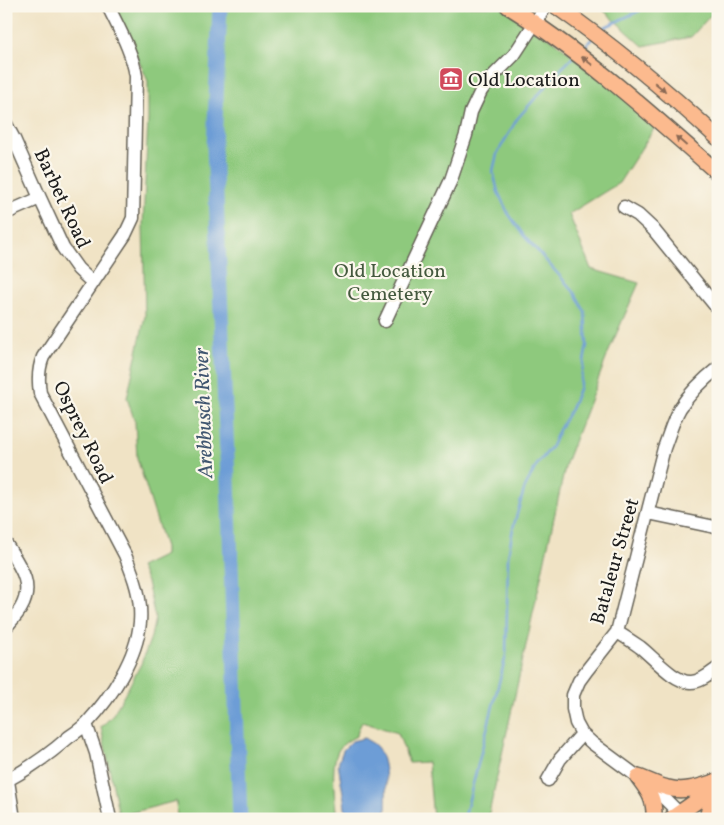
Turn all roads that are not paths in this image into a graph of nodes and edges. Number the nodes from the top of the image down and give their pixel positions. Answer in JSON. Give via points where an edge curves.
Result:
{"nodes":[{"id":1,"x":108,"y":6,"type":"edge"},
{"id":2,"x":508,"y":6,"type":"edge"},
{"id":3,"x":546,"y":6,"type":"edge"},
{"id":4,"x":556,"y":6,"type":"edge"},
{"id":5,"x":576,"y":6,"type":"edge"},
{"id":6,"x":536,"y":23,"type":"junction"},
{"id":7,"x":588,"y":29,"type":"junction"},
{"id":8,"x":6,"y":124,"type":"edge"},
{"id":9,"x":718,"y":138,"type":"edge"},
{"id":10,"x":718,"y":174,"type":"edge"},
{"id":11,"x":40,"y":198,"type":"junction"},
{"id":12,"x":624,"y":207,"type":"dead end"},
{"id":13,"x":6,"y":213,"type":"edge"},
{"id":14,"x":93,"y":282,"type":"junction"},
{"id":15,"x":718,"y":309,"type":"edge"},
{"id":16,"x":384,"y":322,"type":"dead end"},
{"id":17,"x":718,"y":368,"type":"edge"},
{"id":18,"x":648,"y":513,"type":"junction"},
{"id":19,"x":715,"y":528,"type":"dead end"},
{"id":20,"x":6,"y":544,"type":"edge"},
{"id":21,"x":6,"y":627,"type":"edge"},
{"id":22,"x":617,"y":632,"type":"junction"},
{"id":23,"x":718,"y":668,"type":"edge"},
{"id":24,"x":86,"y":724,"type":"junction"},
{"id":25,"x":582,"y":734,"type":"junction"},
{"id":26,"x":638,"y":776,"type":"junction"},
{"id":27,"x":7,"y":779,"type":"edge"},
{"id":28,"x":548,"y":780,"type":"dead end"},
{"id":29,"x":718,"y":781,"type":"edge"},
{"id":30,"x":718,"y":786,"type":"edge"},
{"id":31,"x":718,"y":792,"type":"edge"},
{"id":32,"x":678,"y":817,"type":"edge"},
{"id":33,"x":14,"y":819,"type":"edge"},
{"id":34,"x":110,"y":819,"type":"edge"},
{"id":35,"x":654,"y":819,"type":"edge"},
{"id":36,"x":707,"y":819,"type":"edge"}],
"edges":[{"from":1,"to":14,"type":"street","name":"Osprey Road","via":[[130,52],[136,76],[133,218]]},
{"from":2,"to":6,"type":"main road"},
{"from":3,"to":6,"type":"street"},
{"from":4,"to":7,"type":"main road"},
{"from":5,"to":7,"type":"main road"},
{"from":10,"to":6,"type":"main road","one_way":true,"via":[[642,106]]},
{"from":6,"to":16,"type":"street","via":[[514,55],[481,92],[451,180]]},
{"from":7,"to":9,"type":"main road","one_way":true},
{"from":8,"to":11,"type":"street","name":"Barbet Road"},
{"from":11,"to":13,"type":"street"},
{"from":11,"to":14,"type":"street","name":"Barbet Road","via":[[70,260]]},
{"from":12,"to":15,"type":"street","via":[[653,229]]},
{"from":14,"to":24,"type":"street","name":"Osprey Road","via":[[43,357],[39,371],[40,393],[125,555],[138,591],[140,624],[136,641],[113,690]]},
{"from":17,"to":18,"type":"street","name":"Bataleur Street","via":[[680,408],[664,448]]},
{"from":18,"to":19,"type":"street"},
{"from":18,"to":22,"type":"street","name":"Bataleur Street"},
{"from":20,"to":21,"type":"street","via":[[24,575],[27,590],[21,609]]},
{"from":22,"to":23,"type":"street","via":[[682,681],[701,680]]},
{"from":22,"to":25,"type":"street","name":"Bataleur Street","via":[[579,681],[573,695],[576,723]]},
{"from":24,"to":27,"type":"street","name":"Osprey Road","via":[[55,749]]},
{"from":24,"to":34,"type":"street","via":[[96,753]]},
{"from":25,"to":26,"type":"street"},
{"from":25,"to":28,"type":"street","via":[[560,759]]},
{"from":26,"to":29,"type":"main road","via":[[667,788],[683,790]]},
{"from":26,"to":32,"type":"street","via":[[661,795]]},
{"from":26,"to":35,"type":"main road","via":[[650,795]]},
{"from":27,"to":33,"type":"street"},
{"from":30,"to":32,"type":"main road"},
{"from":31,"to":36,"type":"main road"}]}
